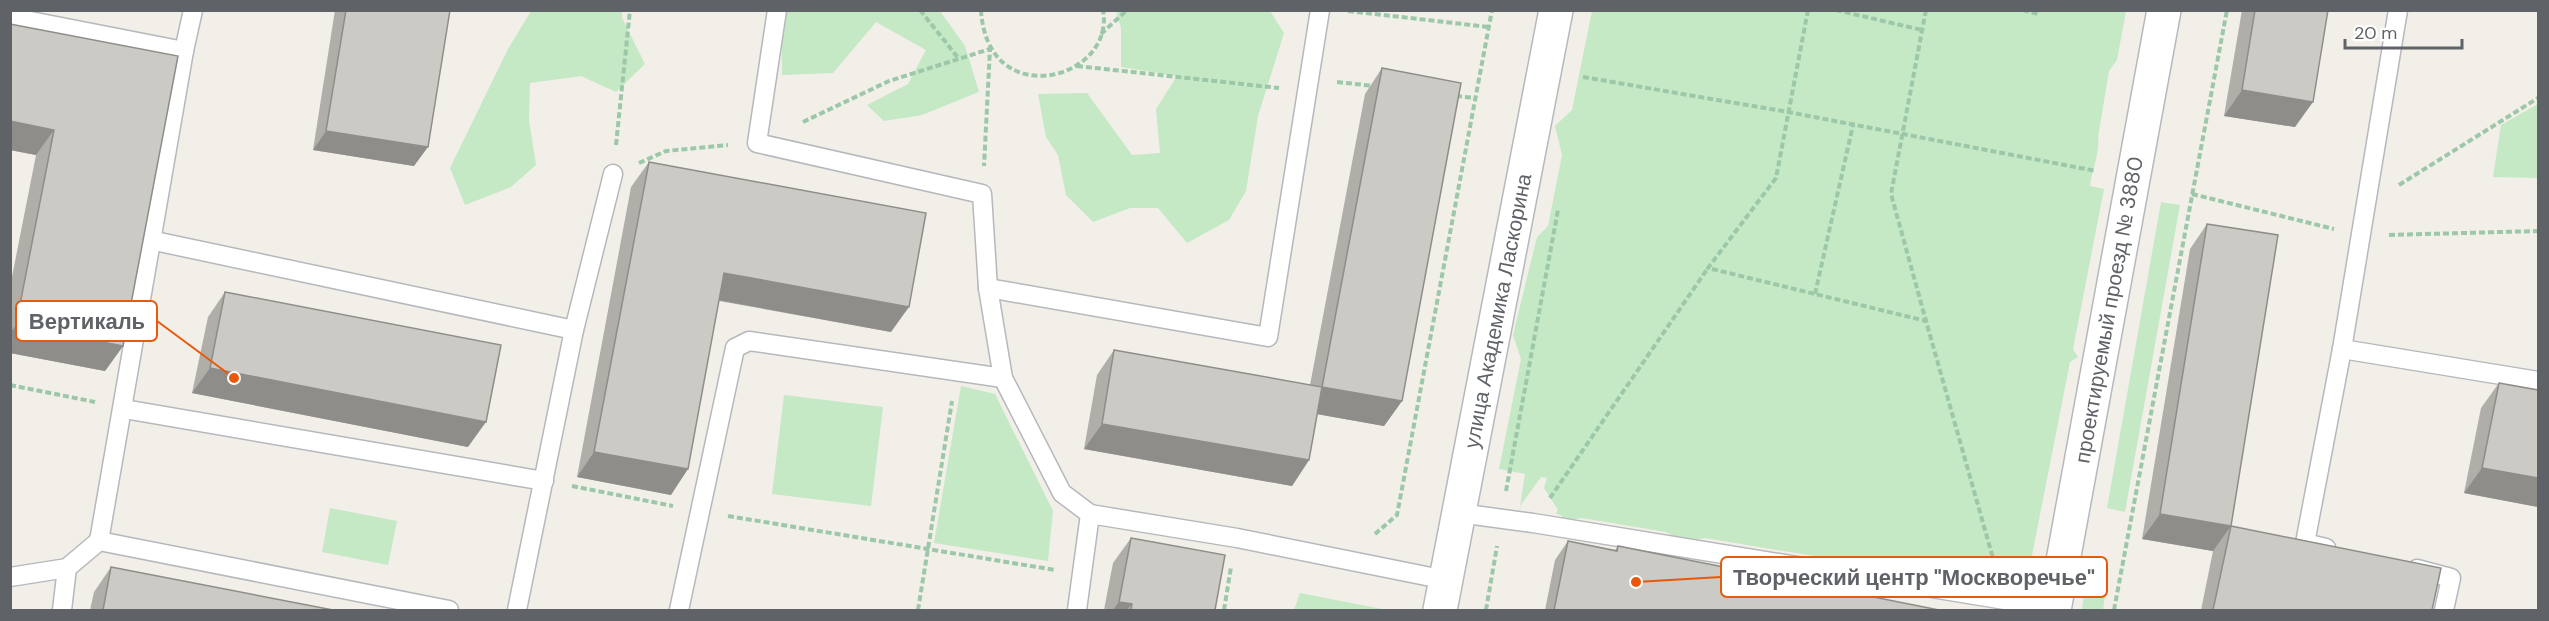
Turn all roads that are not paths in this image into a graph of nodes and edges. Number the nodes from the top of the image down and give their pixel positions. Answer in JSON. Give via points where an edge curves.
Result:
{"nodes":[{"id":1,"x":193,"y":10,"type":"edge"},
{"id":2,"x":777,"y":10,"type":"edge"},
{"id":3,"x":1320,"y":10,"type":"edge"},
{"id":4,"x":1556,"y":10,"type":"edge"},
{"id":5,"x":2164,"y":10,"type":"edge"},
{"id":6,"x":2398,"y":10,"type":"edge"},
{"id":7,"x":39,"y":16,"type":"edge"},
{"id":8,"x":10,"y":17,"type":"edge"},
{"id":9,"x":184,"y":51,"type":"junction"},
{"id":10,"x":613,"y":174,"type":"road end"},
{"id":11,"x":150,"y":240,"type":"junction"},
{"id":12,"x":988,"y":288,"type":"junction"},
{"id":13,"x":574,"y":330,"type":"junction"},
{"id":14,"x":2342,"y":349,"type":"junction"},
{"id":15,"x":1003,"y":378,"type":"junction"},
{"id":16,"x":2538,"y":381,"type":"edge"},
{"id":17,"x":124,"y":409,"type":"junction"},
{"id":18,"x":544,"y":480,"type":"junction"},
{"id":19,"x":1459,"y":513,"type":"junction"},
{"id":20,"x":1090,"y":514,"type":"junction"},
{"id":21,"x":99,"y":541,"type":"junction"},
{"id":22,"x":2339,"y":551,"type":"edge"},
{"id":23,"x":2395,"y":564,"type":"edge"},
{"id":24,"x":67,"y":568,"type":"junction"},
{"id":25,"x":10,"y":577,"type":"edge"},
{"id":26,"x":1443,"y":595,"type":"edge"},
{"id":27,"x":62,"y":610,"type":"edge"},
{"id":28,"x":449,"y":610,"type":"edge"},
{"id":29,"x":518,"y":610,"type":"edge"},
{"id":30,"x":679,"y":610,"type":"edge"},
{"id":31,"x":1077,"y":610,"type":"edge"},
{"id":32,"x":2054,"y":610,"type":"edge"},
{"id":33,"x":2444,"y":610,"type":"edge"}],
"edges":[{"from":1,"to":9,"type":"lane"},
{"from":2,"to":12,"type":"lane","via":[[758,143],[982,194]]},
{"from":3,"to":12,"type":"lane","via":[[1268,337]]},
{"from":4,"to":19,"type":"street","name":"улица Академика Ласкорина"},
{"from":5,"to":32,"type":"street","name":"проектируемый проезд № 3880"},
{"from":6,"to":14,"type":"lane"},
{"from":7,"to":8,"type":"lane"},
{"from":7,"to":9,"type":"lane"},
{"from":9,"to":11,"type":"lane"},
{"from":10,"to":13,"type":"lane"},
{"from":11,"to":13,"type":"lane"},
{"from":11,"to":17,"type":"lane"},
{"from":12,"to":15,"type":"lane"},
{"from":13,"to":18,"type":"lane"},
{"from":14,"to":16,"type":"lane"},
{"from":14,"to":22,"type":"lane","via":[[2305,543]]},
{"from":15,"to":20,"type":"lane","via":[[1062,494]]},
{"from":15,"to":30,"type":"lane","via":[[749,341],[735,348]]},
{"from":17,"to":18,"type":"lane"},
{"from":17,"to":21,"type":"lane"},
{"from":18,"to":29,"type":"lane"},
{"from":19,"to":26,"type":"street","name":"улица Академика Ласкорина"},
{"from":19,"to":32,"type":"lane"},
{"from":20,"to":26,"type":"lane","via":[[1237,538]]},
{"from":20,"to":31,"type":"lane"},
{"from":21,"to":24,"type":"lane"},
{"from":21,"to":28,"type":"lane"},
{"from":23,"to":33,"type":"lane","via":[[2451,578]]},
{"from":24,"to":25,"type":"lane"},
{"from":24,"to":27,"type":"lane"}]}
